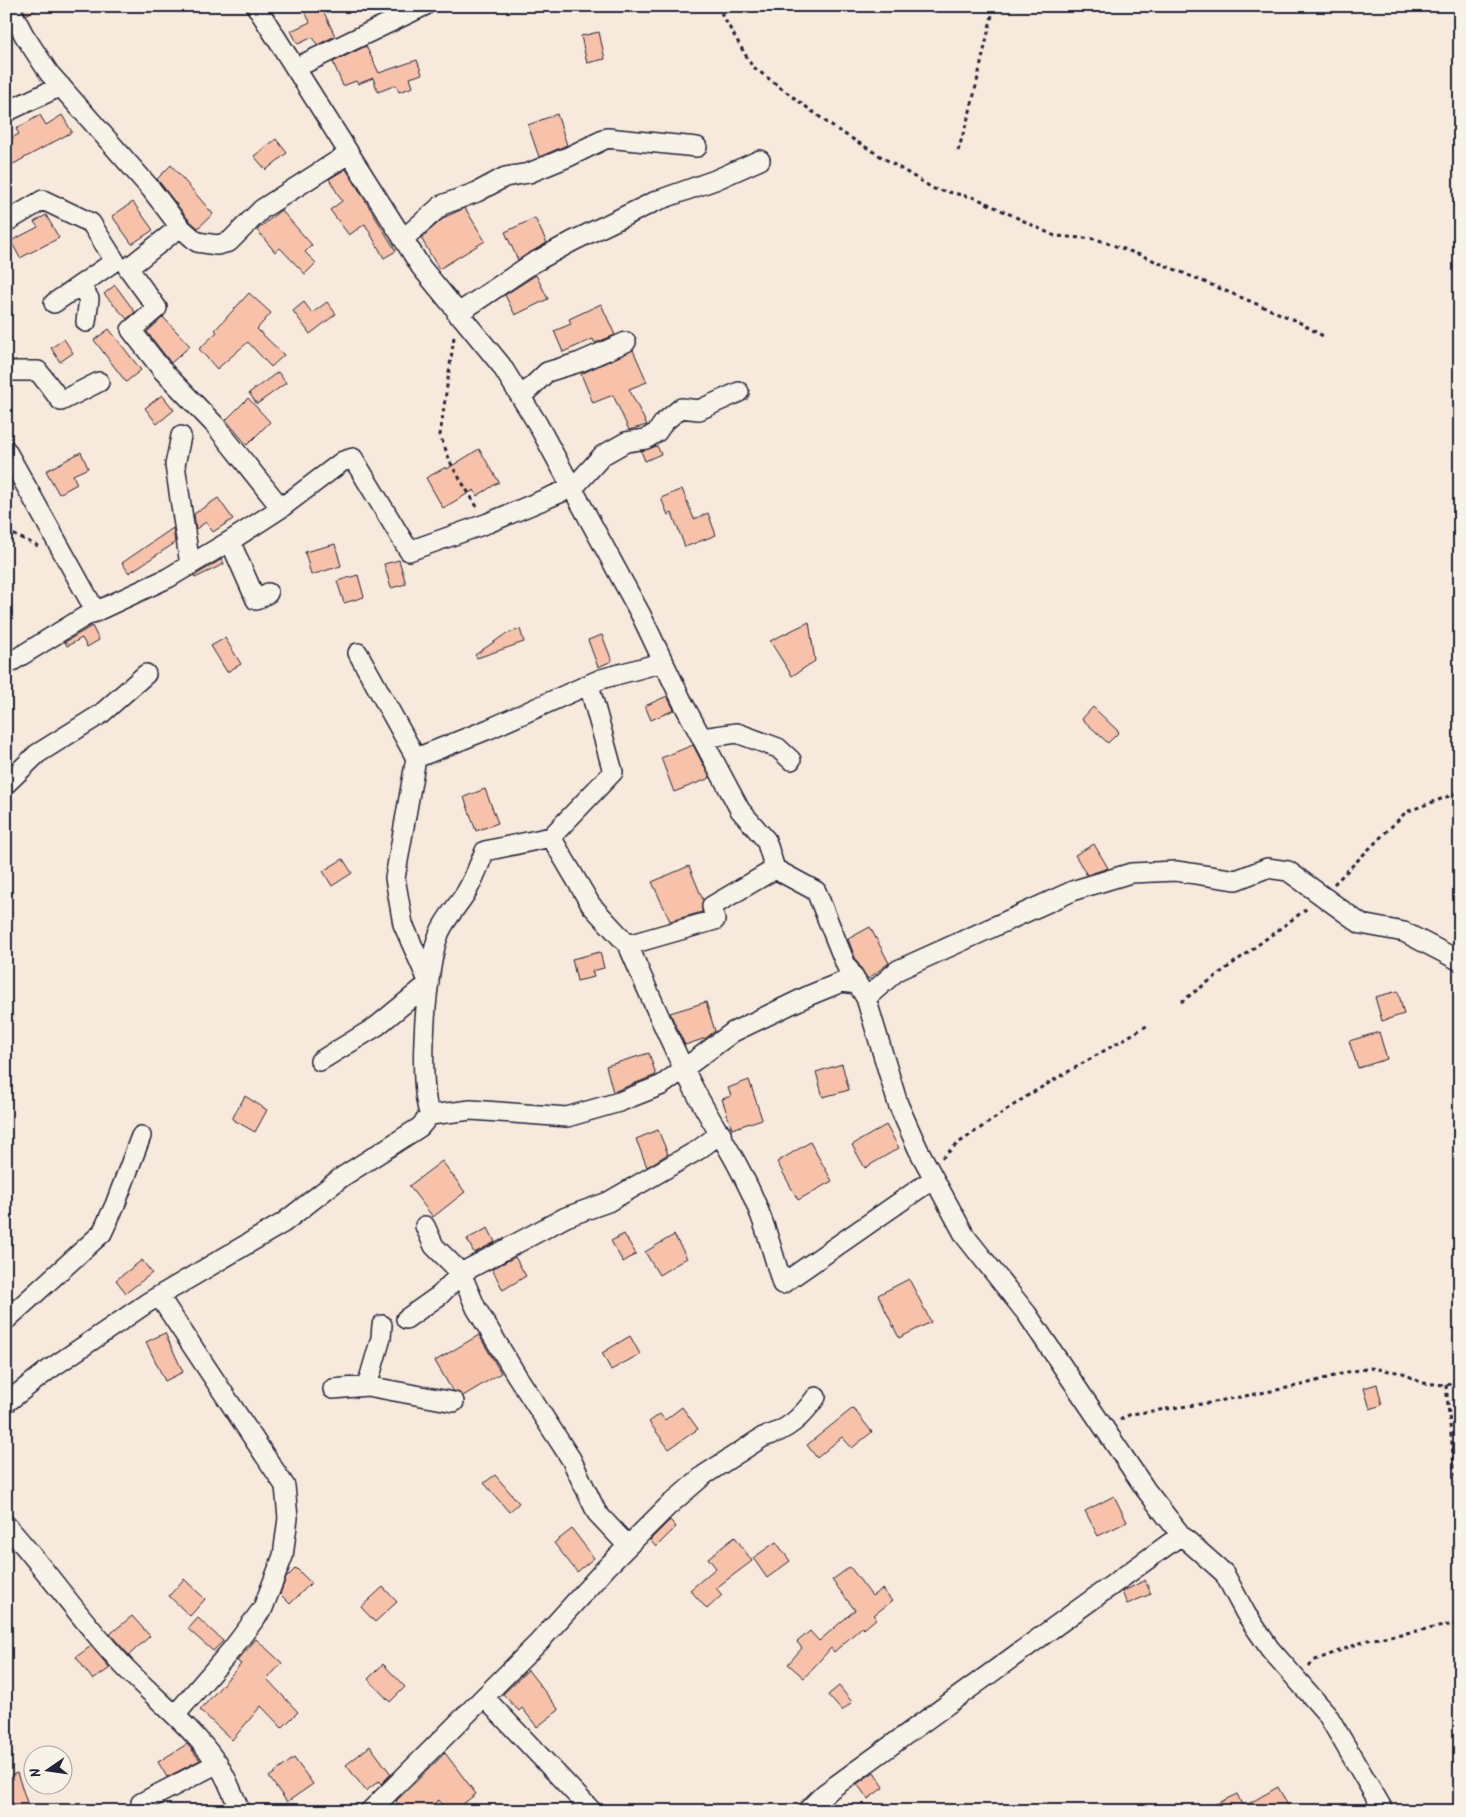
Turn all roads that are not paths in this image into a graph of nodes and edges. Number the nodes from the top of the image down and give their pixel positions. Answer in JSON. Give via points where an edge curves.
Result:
{"nodes":[{"id":1,"x":9,"y":6,"type":"edge"},
{"id":2,"x":256,"y":6,"type":"edge"},
{"id":3,"x":424,"y":6,"type":"edge"},
{"id":4,"x":295,"y":68,"type":"junction"},
{"id":5,"x":61,"y":86,"type":"junction"},
{"id":6,"x":6,"y":112,"type":"edge"},
{"id":7,"x":697,"y":147,"type":"dead end"},
{"id":8,"x":348,"y":154,"type":"junction"},
{"id":9,"x":760,"y":160,"type":"dead end"},
{"id":10,"x":6,"y":222,"type":"edge"},
{"id":11,"x":180,"y":227,"type":"junction"},
{"id":12,"x":403,"y":239,"type":"junction"},
{"id":13,"x":122,"y":264,"type":"junction"},
{"id":14,"x":80,"y":285,"type":"junction"},
{"id":15,"x":54,"y":303,"type":"dead end"},
{"id":16,"x":457,"y":314,"type":"junction"},
{"id":17,"x":86,"y":322,"type":"dead end"},
{"id":18,"x":626,"y":342,"type":"dead end"},
{"id":19,"x":6,"y":371,"type":"edge"},
{"id":20,"x":99,"y":382,"type":"dead end"},
{"id":21,"x":739,"y":392,"type":"dead end"},
{"id":22,"x":521,"y":397,"type":"junction"},
{"id":23,"x":181,"y":436,"type":"dead end"},
{"id":24,"x":6,"y":450,"type":"edge"},
{"id":25,"x":574,"y":488,"type":"junction"},
{"id":26,"x":281,"y":508,"type":"junction"},
{"id":27,"x":230,"y":541,"type":"junction"},
{"id":28,"x":190,"y":565,"type":"junction"},
{"id":29,"x":268,"y":593,"type":"dead end"},
{"id":30,"x":96,"y":612,"type":"junction"},
{"id":31,"x":358,"y":653,"type":"dead end"},
{"id":32,"x":664,"y":662,"type":"junction"},
{"id":33,"x":6,"y":665,"type":"edge"},
{"id":34,"x":146,"y":674,"type":"dead end"},
{"id":35,"x":589,"y":685,"type":"junction"},
{"id":36,"x":702,"y":738,"type":"junction"},
{"id":37,"x":416,"y":758,"type":"junction"},
{"id":38,"x":791,"y":760,"type":"dead end"},
{"id":39,"x":6,"y":784,"type":"edge"},
{"id":40,"x":551,"y":836,"type":"junction"},
{"id":41,"x":775,"y":869,"type":"junction"},
{"id":42,"x":628,"y":945,"type":"junction"},
{"id":43,"x":1460,"y":961,"type":"edge"},
{"id":44,"x":429,"y":982,"type":"junction"},
{"id":45,"x":862,"y":991,"type":"junction"},
{"id":46,"x":320,"y":1061,"type":"dead end"},
{"id":47,"x":685,"y":1068,"type":"junction"},
{"id":48,"x":430,"y":1115,"type":"junction"},
{"id":49,"x":720,"y":1133,"type":"junction"},
{"id":50,"x":141,"y":1136,"type":"dead end"},
{"id":51,"x":931,"y":1175,"type":"junction"},
{"id":52,"x":425,"y":1226,"type":"dead end"},
{"id":53,"x":461,"y":1273,"type":"junction"},
{"id":54,"x":160,"y":1296,"type":"junction"},
{"id":55,"x":406,"y":1319,"type":"dead end"},
{"id":56,"x":6,"y":1320,"type":"edge"},
{"id":57,"x":382,"y":1325,"type":"dead end"},
{"id":58,"x":366,"y":1386,"type":"junction"},
{"id":59,"x":333,"y":1389,"type":"dead end"},
{"id":60,"x":816,"y":1397,"type":"dead end"},
{"id":61,"x":454,"y":1402,"type":"dead end"},
{"id":62,"x":6,"y":1404,"type":"edge"},
{"id":63,"x":6,"y":1525,"type":"edge"},
{"id":64,"x":1181,"y":1535,"type":"junction"},
{"id":65,"x":628,"y":1546,"type":"junction"},
{"id":66,"x":484,"y":1697,"type":"junction"},
{"id":67,"x":176,"y":1714,"type":"junction"},
{"id":68,"x":218,"y":1763,"type":"junction"},
{"id":69,"x":142,"y":1811,"type":"edge"},
{"id":70,"x":240,"y":1811,"type":"edge"},
{"id":71,"x":370,"y":1811,"type":"edge"},
{"id":72,"x":592,"y":1811,"type":"edge"},
{"id":73,"x":807,"y":1811,"type":"edge"},
{"id":74,"x":1384,"y":1811,"type":"edge"}],
"edges":[{"from":1,"to":5,"type":"street","via":[[24,35]]},
{"from":2,"to":4,"type":"street"},
{"from":3,"to":4,"type":"street"},
{"from":4,"to":8,"type":"street"},
{"from":5,"to":6,"type":"street"},
{"from":5,"to":11,"type":"street","via":[[152,189]]},
{"from":7,"to":12,"type":"street","via":[[607,138],[568,157],[528,173],[505,177],[442,205]]},
{"from":8,"to":11,"type":"street","via":[[262,209],[229,242],[218,245],[197,242]]},
{"from":8,"to":12,"type":"street"},
{"from":9,"to":16,"type":"street","via":[[656,201],[572,241]]},
{"from":10,"to":13,"type":"street","via":[[43,200],[91,223]]},
{"from":11,"to":13,"type":"street"},
{"from":12,"to":16,"type":"street"},
{"from":13,"to":14,"type":"street"},
{"from":13,"to":26,"type":"street","via":[[158,308],[131,330],[162,371],[215,425]]},
{"from":14,"to":15,"type":"street"},
{"from":14,"to":17,"type":"street","via":[[89,299]]},
{"from":16,"to":22,"type":"street","via":[[501,365]]},
{"from":18,"to":22,"type":"street","via":[[547,372]]},
{"from":19,"to":20,"type":"street","via":[[38,371],[61,401]]},
{"from":21,"to":25,"type":"street","via":[[699,410],[681,408],[646,439],[626,442],[603,455]]},
{"from":22,"to":25,"type":"street"},
{"from":23,"to":28,"type":"street","via":[[175,465]]},
{"from":24,"to":30,"type":"street"},
{"from":25,"to":26,"type":"street","via":[[409,552],[353,458],[343,461]]},
{"from":25,"to":32,"type":"street"},
{"from":26,"to":27,"type":"street"},
{"from":27,"to":28,"type":"street"},
{"from":27,"to":29,"type":"street","via":[[256,600]]},
{"from":28,"to":30,"type":"street"},
{"from":30,"to":33,"type":"street"},
{"from":31,"to":37,"type":"street"},
{"from":32,"to":35,"type":"street"},
{"from":32,"to":36,"type":"street"},
{"from":34,"to":39,"type":"street","via":[[101,714],[37,754]]},
{"from":35,"to":37,"type":"street"},
{"from":35,"to":40,"type":"street","via":[[613,772]]},
{"from":36,"to":38,"type":"street","via":[[738,733],[778,748]]},
{"from":36,"to":41,"type":"street","via":[[740,810],[766,840]]},
{"from":37,"to":44,"type":"street","via":[[395,878],[404,924]]},
{"from":40,"to":42,"type":"street","via":[[591,905]]},
{"from":40,"to":44,"type":"street","via":[[485,851],[469,888],[439,933]]},
{"from":41,"to":42,"type":"street","via":[[712,906],[715,920]]},
{"from":41,"to":45,"type":"street","via":[[816,891],[846,965]]},
{"from":42,"to":47,"type":"street","via":[[666,1034]]},
{"from":43,"to":45,"type":"street","via":[[1404,932],[1361,924],[1288,871],[1267,868],[1236,880],[1176,871],[1130,873],[1075,890],[898,970]]},
{"from":44,"to":46,"type":"street","via":[[377,1026]]},
{"from":44,"to":48,"type":"street","via":[[424,1044],[425,1103]]},
{"from":45,"to":47,"type":"street","via":[[842,982],[733,1032]]},
{"from":45,"to":51,"type":"street","via":[[898,1104]]},
{"from":47,"to":48,"type":"street","via":[[662,1085],[567,1117],[471,1110]]},
{"from":47,"to":49,"type":"street"},
{"from":48,"to":54,"type":"street","via":[[420,1127],[342,1177],[282,1223]]},
{"from":49,"to":51,"type":"street","via":[[746,1181],[766,1229],[782,1284]]},
{"from":49,"to":53,"type":"street","via":[[698,1150],[608,1202],[566,1217]]},
{"from":50,"to":56,"type":"street","via":[[102,1233]]},
{"from":51,"to":64,"type":"street","via":[[966,1236],[1027,1314],[1146,1490]]},
{"from":52,"to":53,"type":"street","via":[[434,1246]]},
{"from":53,"to":55,"type":"street","via":[[440,1295]]},
{"from":53,"to":65,"type":"street","via":[[476,1308],[571,1459],[597,1513]]},
{"from":54,"to":62,"type":"street","via":[[47,1371]]},
{"from":54,"to":67,"type":"street","via":[[285,1486],[288,1518],[283,1556],[263,1608]]},
{"from":57,"to":58,"type":"street"},
{"from":58,"to":59,"type":"street"},
{"from":58,"to":61,"type":"street"},
{"from":60,"to":65,"type":"street","via":[[802,1416],[704,1475]]},
{"from":63,"to":67,"type":"street","via":[[121,1664]]},
{"from":64,"to":73,"type":"street","via":[[832,1788]]},
{"from":64,"to":74,"type":"street","via":[[1224,1573],[1270,1650],[1327,1714]]},
{"from":65,"to":66,"type":"street"},
{"from":66,"to":71,"type":"street"},
{"from":66,"to":72,"type":"street"},
{"from":67,"to":68,"type":"street"},
{"from":68,"to":69,"type":"street","via":[[141,1803]]},
{"from":68,"to":70,"type":"street"}]}
